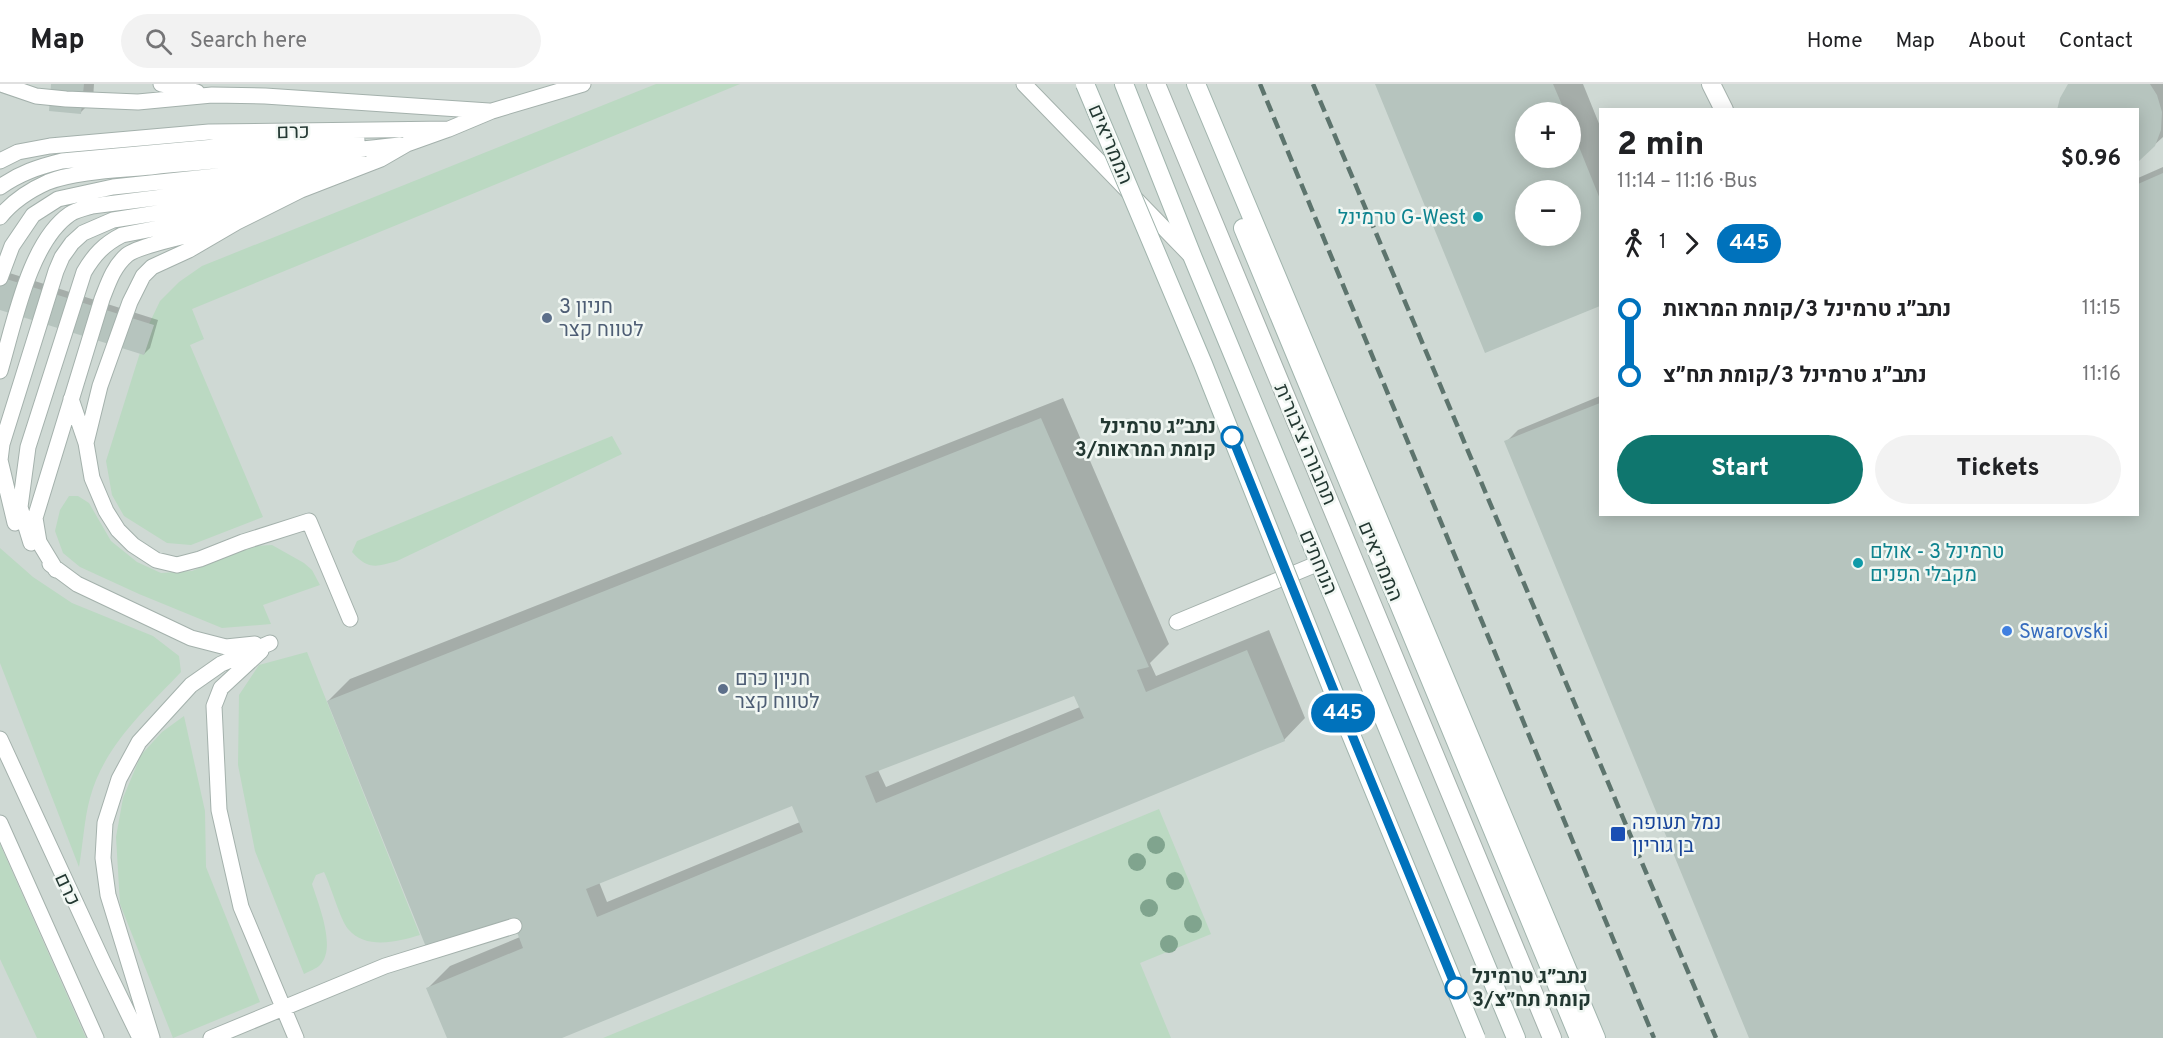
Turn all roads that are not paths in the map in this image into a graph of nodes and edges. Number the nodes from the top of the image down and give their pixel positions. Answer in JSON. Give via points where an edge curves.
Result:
{"nodes":[{"id":1,"x":1,"y":84,"type":"edge"},
{"id":2,"x":161,"y":84,"type":"edge"},
{"id":3,"x":582,"y":84,"type":"edge"},
{"id":4,"x":1024,"y":84,"type":"edge"},
{"id":5,"x":1085,"y":84,"type":"edge"},
{"id":6,"x":1124,"y":84,"type":"edge"},
{"id":7,"x":1156,"y":84,"type":"edge"},
{"id":8,"x":1183,"y":84,"type":"edge"},
{"id":9,"x":1196,"y":84,"type":"edge"},
{"id":10,"x":1711,"y":84,"type":"edge"},
{"id":11,"x":212,"y":94,"type":"junction"},
{"id":12,"x":1723,"y":108,"type":"edge"},
{"id":13,"x":492,"y":111,"type":"junction"},
{"id":14,"x":449,"y":129,"type":"junction"},
{"id":15,"x":408,"y":144,"type":"junction"},
{"id":16,"x":381,"y":159,"type":"junction"},
{"id":17,"x":0,"y":161,"type":"edge"},
{"id":18,"x":340,"y":174,"type":"junction"},
{"id":19,"x":0,"y":187,"type":"edge"},
{"id":20,"x":301,"y":190,"type":"junction"},
{"id":21,"x":266,"y":207,"type":"junction"},
{"id":22,"x":0,"y":217,"type":"edge"},
{"id":23,"x":237,"y":222,"type":"junction"},
{"id":24,"x":1193,"y":258,"type":"junction"},
{"id":25,"x":0,"y":278,"type":"edge"},
{"id":26,"x":0,"y":371,"type":"edge"},
{"id":27,"x":71,"y":399,"type":"junction"},
{"id":28,"x":86,"y":443,"type":"junction"},
{"id":29,"x":0,"y":460,"type":"edge"},
{"id":30,"x":0,"y":502,"type":"edge"},
{"id":31,"x":16,"y":527,"type":"junction"},
{"id":32,"x":31,"y":543,"type":"junction"},
{"id":33,"x":1319,"y":563,"type":"junction"},
{"id":34,"x":56,"y":570,"type":"junction"},
{"id":35,"x":350,"y":619,"type":"dead end"},
{"id":36,"x":1177,"y":622,"type":"dead end"},
{"id":37,"x":270,"y":643,"type":"junction"},
{"id":38,"x":0,"y":739,"type":"edge"},
{"id":39,"x":0,"y":823,"type":"edge"},
{"id":40,"x":514,"y":926,"type":"dead end"},
{"id":41,"x":283,"y":1008,"type":"junction"},
{"id":42,"x":96,"y":1038,"type":"edge"},
{"id":43,"x":141,"y":1038,"type":"edge"},
{"id":44,"x":152,"y":1038,"type":"edge"},
{"id":45,"x":210,"y":1038,"type":"edge"},
{"id":46,"x":296,"y":1038,"type":"edge"},
{"id":47,"x":1476,"y":1038,"type":"edge"},
{"id":48,"x":1516,"y":1038,"type":"edge"},
{"id":49,"x":1552,"y":1038,"type":"edge"},
{"id":50,"x":1579,"y":1038,"type":"edge"},
{"id":51,"x":1596,"y":1038,"type":"edge"}],
"edges":[{"from":1,"to":11,"type":"lane","via":[[36,96],[66,99],[138,102]]},
{"from":2,"to":11,"type":"lane"},
{"from":3,"to":13,"type":"lane","name":"כרם"},
{"from":4,"to":24,"type":"lane"},
{"from":5,"to":47,"type":"street","name":"הממריאים","bridge":true},
{"from":6,"to":24,"type":"street","name":"הנוחתים"},
{"from":7,"to":49,"type":"street","name":"תחבורה ציבורית"},
{"from":8,"to":50,"type":"street","name":"הממריאים"},
{"from":9,"to":51,"type":"street"},
{"from":10,"to":12,"type":"street"},
{"from":11,"to":13,"type":"lane"},
{"from":13,"to":14,"type":"lane","name":"כרם"},
{"from":14,"to":15,"type":"lane"},
{"from":14,"to":17,"type":"lane","name":"כרם","via":[[209,132],[50,146],[18,152]]},
{"from":14,"to":19,"type":"lane","via":[[392,139],[236,145],[62,161],[17,175]]},
{"from":15,"to":16,"type":"lane"},
{"from":15,"to":22,"type":"lane","via":[[74,176],[34,189]]},
{"from":16,"to":18,"type":"lane"},
{"from":16,"to":25,"type":"lane","via":[[113,186],[58,199],[27,223],[12,246]]},
{"from":18,"to":20,"type":"lane"},
{"from":18,"to":26,"type":"lane","via":[[92,206],[72,212],[48,236],[33,263]]},
{"from":20,"to":21,"type":"lane"},
{"from":20,"to":29,"type":"lane","via":[[113,220],[83,233],[62,257],[56,271]]},
{"from":21,"to":23,"type":"lane"},
{"from":21,"to":32,"type":"lane","via":[[122,235],[91,261],[84,272],[28,447],[20,507]]},
{"from":23,"to":27,"type":"lane","via":[[128,254],[110,278]]},
{"from":23,"to":28,"type":"lane","via":[[152,267],[143,276],[100,386]]},
{"from":24,"to":33,"type":"street","name":"הנוחתים"},
{"from":27,"to":28,"type":"lane"},
{"from":27,"to":34,"type":"lane","via":[[35,518],[39,542]]},
{"from":28,"to":35,"type":"lane","via":[[92,478],[106,511],[133,546],[156,560],[177,564],[309,521]]},
{"from":29,"to":31,"type":"lane"},
{"from":30,"to":31,"type":"lane"},
{"from":31,"to":32,"type":"lane"},
{"from":32,"to":34,"type":"lane"},
{"from":33,"to":36,"type":"lane"},
{"from":33,"to":48,"type":"street","name":"הנוחתים"},
{"from":34,"to":37,"type":"lane","via":[[77,584],[191,638],[226,647]]},
{"from":37,"to":41,"type":"lane","via":[[221,688],[214,706],[219,810],[241,907]]},
{"from":37,"to":44,"type":"lane","via":[[221,664],[191,686],[139,742],[119,779],[105,823],[103,858],[108,895]]},
{"from":38,"to":43,"type":"lane","name":"כרם"},
{"from":39,"to":42,"type":"lane"},
{"from":40,"to":41,"type":"lane","via":[[385,966]]},
{"from":41,"to":45,"type":"lane"},
{"from":41,"to":46,"type":"lane"}]}
